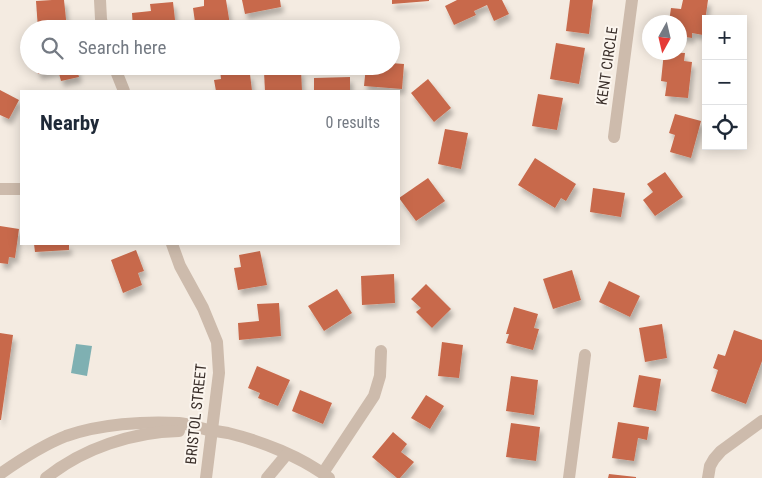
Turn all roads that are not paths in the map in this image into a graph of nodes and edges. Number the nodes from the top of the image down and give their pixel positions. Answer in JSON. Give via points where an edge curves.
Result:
{"nodes":[{"id":1,"x":100,"y":0,"type":"edge"},
{"id":2,"x":632,"y":0,"type":"edge"},
{"id":3,"x":101,"y":20,"type":"edge"},
{"id":4,"x":118,"y":75,"type":"edge"},
{"id":5,"x":124,"y":90,"type":"edge"},
{"id":6,"x":614,"y":137,"type":"dead end"},
{"id":7,"x":0,"y":188,"type":"edge"},
{"id":8,"x":20,"y":189,"type":"edge"},
{"id":9,"x":172,"y":245,"type":"edge"},
{"id":10,"x":381,"y":352,"type":"dead end"},
{"id":11,"x":585,"y":355,"type":"dead end"},
{"id":12,"x":762,"y":421,"type":"edge"},
{"id":13,"x":212,"y":430,"type":"junction"},
{"id":14,"x":287,"y":454,"type":"junction"},
{"id":15,"x":0,"y":474,"type":"edge"},
{"id":16,"x":326,"y":476,"type":"edge"},
{"id":17,"x":46,"y":478,"type":"edge"},
{"id":18,"x":206,"y":478,"type":"edge"},
{"id":19,"x":266,"y":478,"type":"edge"},
{"id":20,"x":569,"y":478,"type":"edge"},
{"id":21,"x":708,"y":478,"type":"edge"}],
"edges":[{"from":1,"to":3,"type":"street"},
{"from":2,"to":6,"type":"street","name":"KENT CIRCLE"},
{"from":4,"to":5,"type":"street"},
{"from":7,"to":8,"type":"street"},
{"from":9,"to":13,"type":"street","name":"BRISTOL STREET","via":[[216,342],[219,372]]},
{"from":10,"to":16,"type":"street","via":[[380,376],[374,396]]},
{"from":11,"to":20,"type":"street"},
{"from":12,"to":21,"type":"street","via":[[714,459]]},
{"from":13,"to":14,"type":"street"},
{"from":13,"to":15,"type":"street","via":[[181,423],[90,429],[42,448]]},
{"from":13,"to":17,"type":"street","via":[[136,436],[82,455]]},
{"from":13,"to":18,"type":"street","name":"BRISTOL STREET"},
{"from":14,"to":16,"type":"street"},
{"from":14,"to":19,"type":"street"}]}
